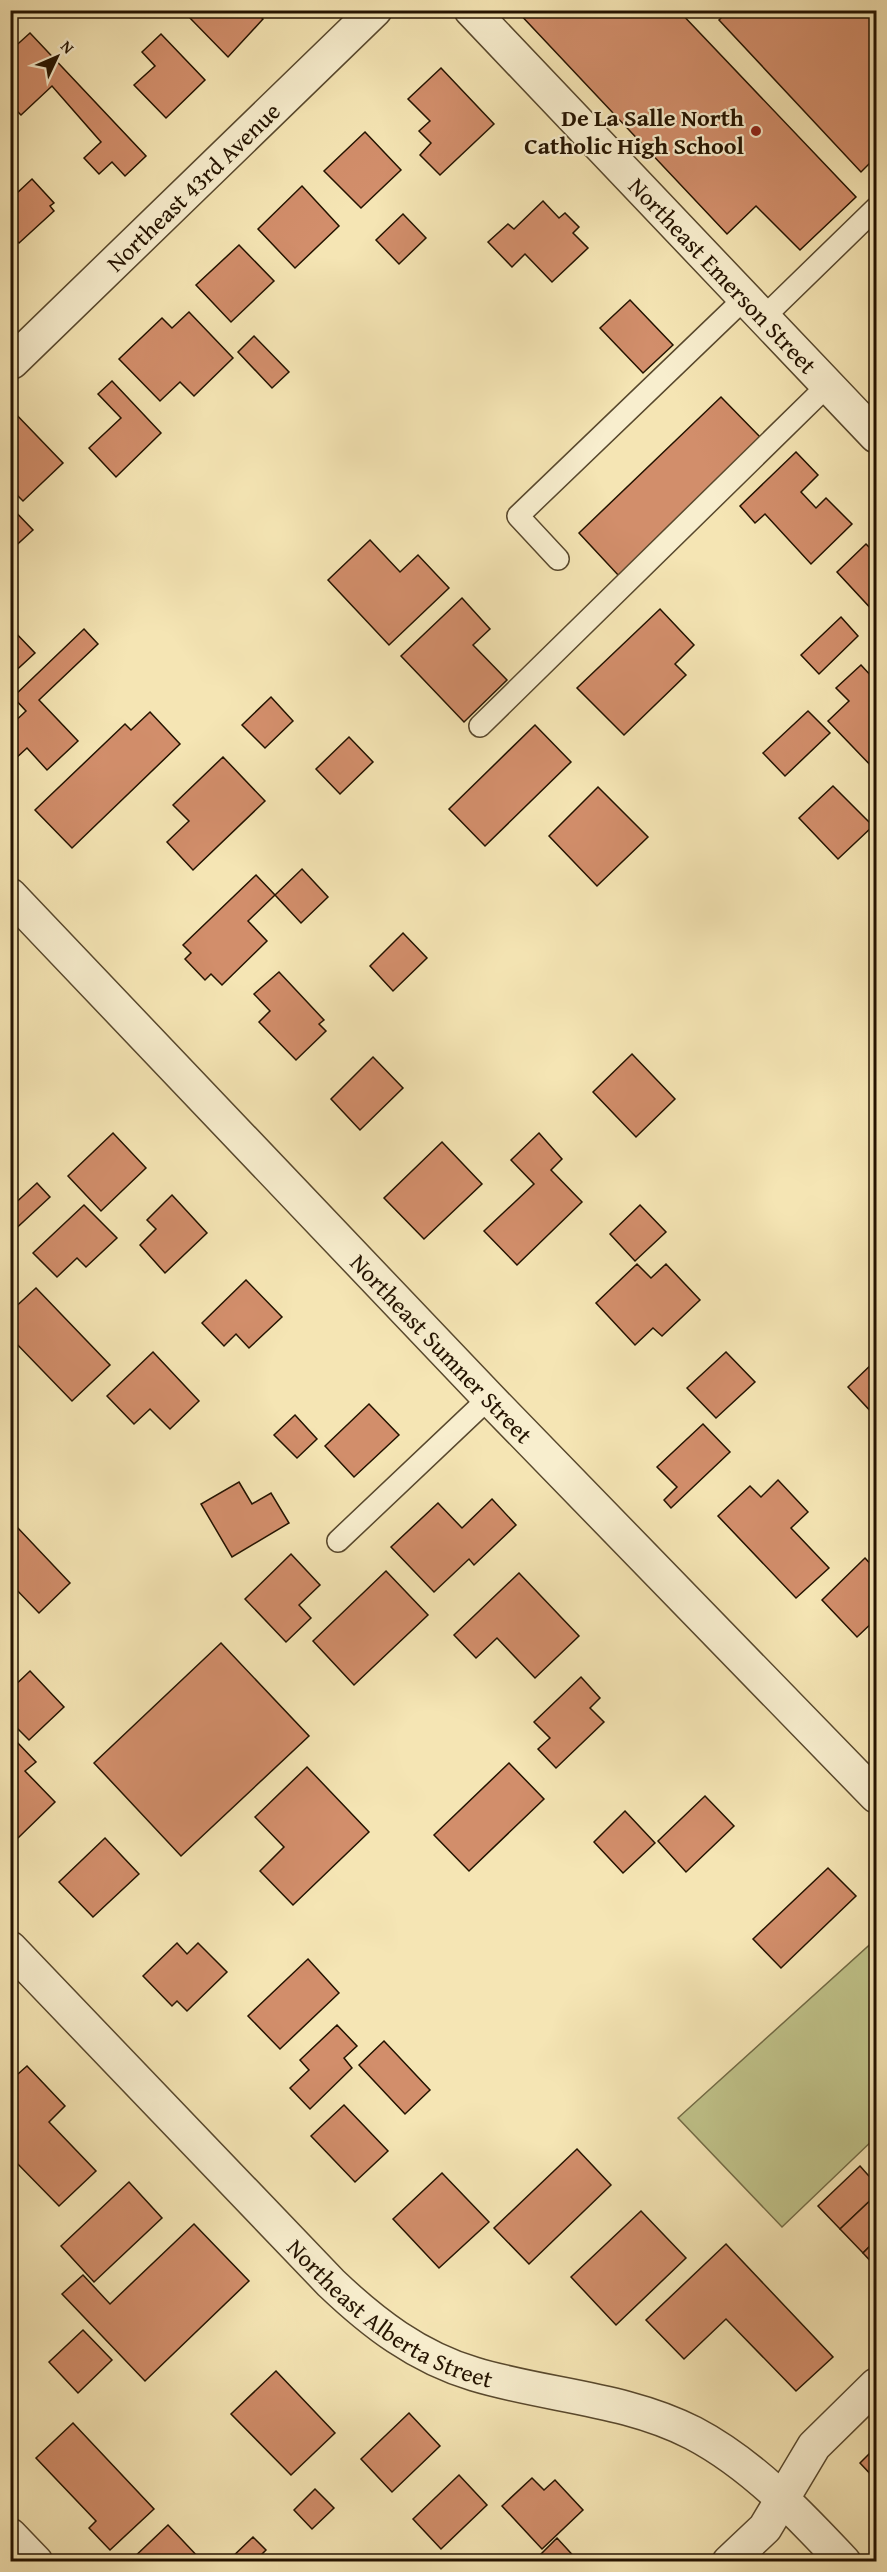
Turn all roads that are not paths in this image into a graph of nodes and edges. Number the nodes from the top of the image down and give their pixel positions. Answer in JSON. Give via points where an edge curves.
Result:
{"nodes":[{"id":1,"x":375,"y":10,"type":"edge"},
{"id":2,"x":471,"y":10,"type":"edge"},
{"id":3,"x":876,"y":208,"type":"edge"},
{"id":4,"x":754,"y":308,"type":"junction"},
{"id":5,"x":12,"y":362,"type":"dead end"},
{"id":6,"x":828,"y":385,"type":"junction"},
{"id":7,"x":876,"y":436,"type":"edge"},
{"id":8,"x":558,"y":560,"type":"dead end"},
{"id":9,"x":480,"y":726,"type":"dead end"},
{"id":10,"x":10,"y":895,"type":"edge"},
{"id":11,"x":489,"y":1398,"type":"junction"},
{"id":12,"x":338,"y":1541,"type":"dead end"},
{"id":13,"x":876,"y":1796,"type":"edge"},
{"id":14,"x":10,"y":1948,"type":"edge"},
{"id":15,"x":876,"y":2385,"type":"edge"},
{"id":16,"x":782,"y":2499,"type":"junction"},
{"id":17,"x":10,"y":2535,"type":"edge"},
{"id":18,"x":36,"y":2562,"type":"edge"},
{"id":19,"x":729,"y":2562,"type":"edge"},
{"id":20,"x":844,"y":2562,"type":"edge"}],
"edges":[{"from":1,"to":5,"type":"street","name":"Northeast 43rd Avenue"},
{"from":2,"to":4,"type":"street","name":"Northeast Emerson Street"},
{"from":3,"to":4,"type":"lane"},
{"from":4,"to":6,"type":"street","name":"Northeast Emerson Street"},
{"from":4,"to":8,"type":"lane","via":[[518,516]]},
{"from":6,"to":7,"type":"street","name":"Northeast Emerson Street"},
{"from":6,"to":9,"type":"lane"},
{"from":10,"to":11,"type":"street","name":"Northeast Sumner Street"},
{"from":11,"to":12,"type":"lane"},
{"from":11,"to":13,"type":"street","name":"Northeast Sumner Street"},
{"from":14,"to":16,"type":"street","name":"Northeast Alberta Street","via":[[331,2283],[391,2334],[417,2351],[474,2374],[621,2407],[692,2433],[739,2462]]},
{"from":15,"to":16,"type":"street","via":[[814,2446]]},
{"from":16,"to":19,"type":"street","via":[[765,2528]]},
{"from":16,"to":20,"type":"street","name":"Northeast Alberta Street"},
{"from":17,"to":18,"type":"street"}]}
